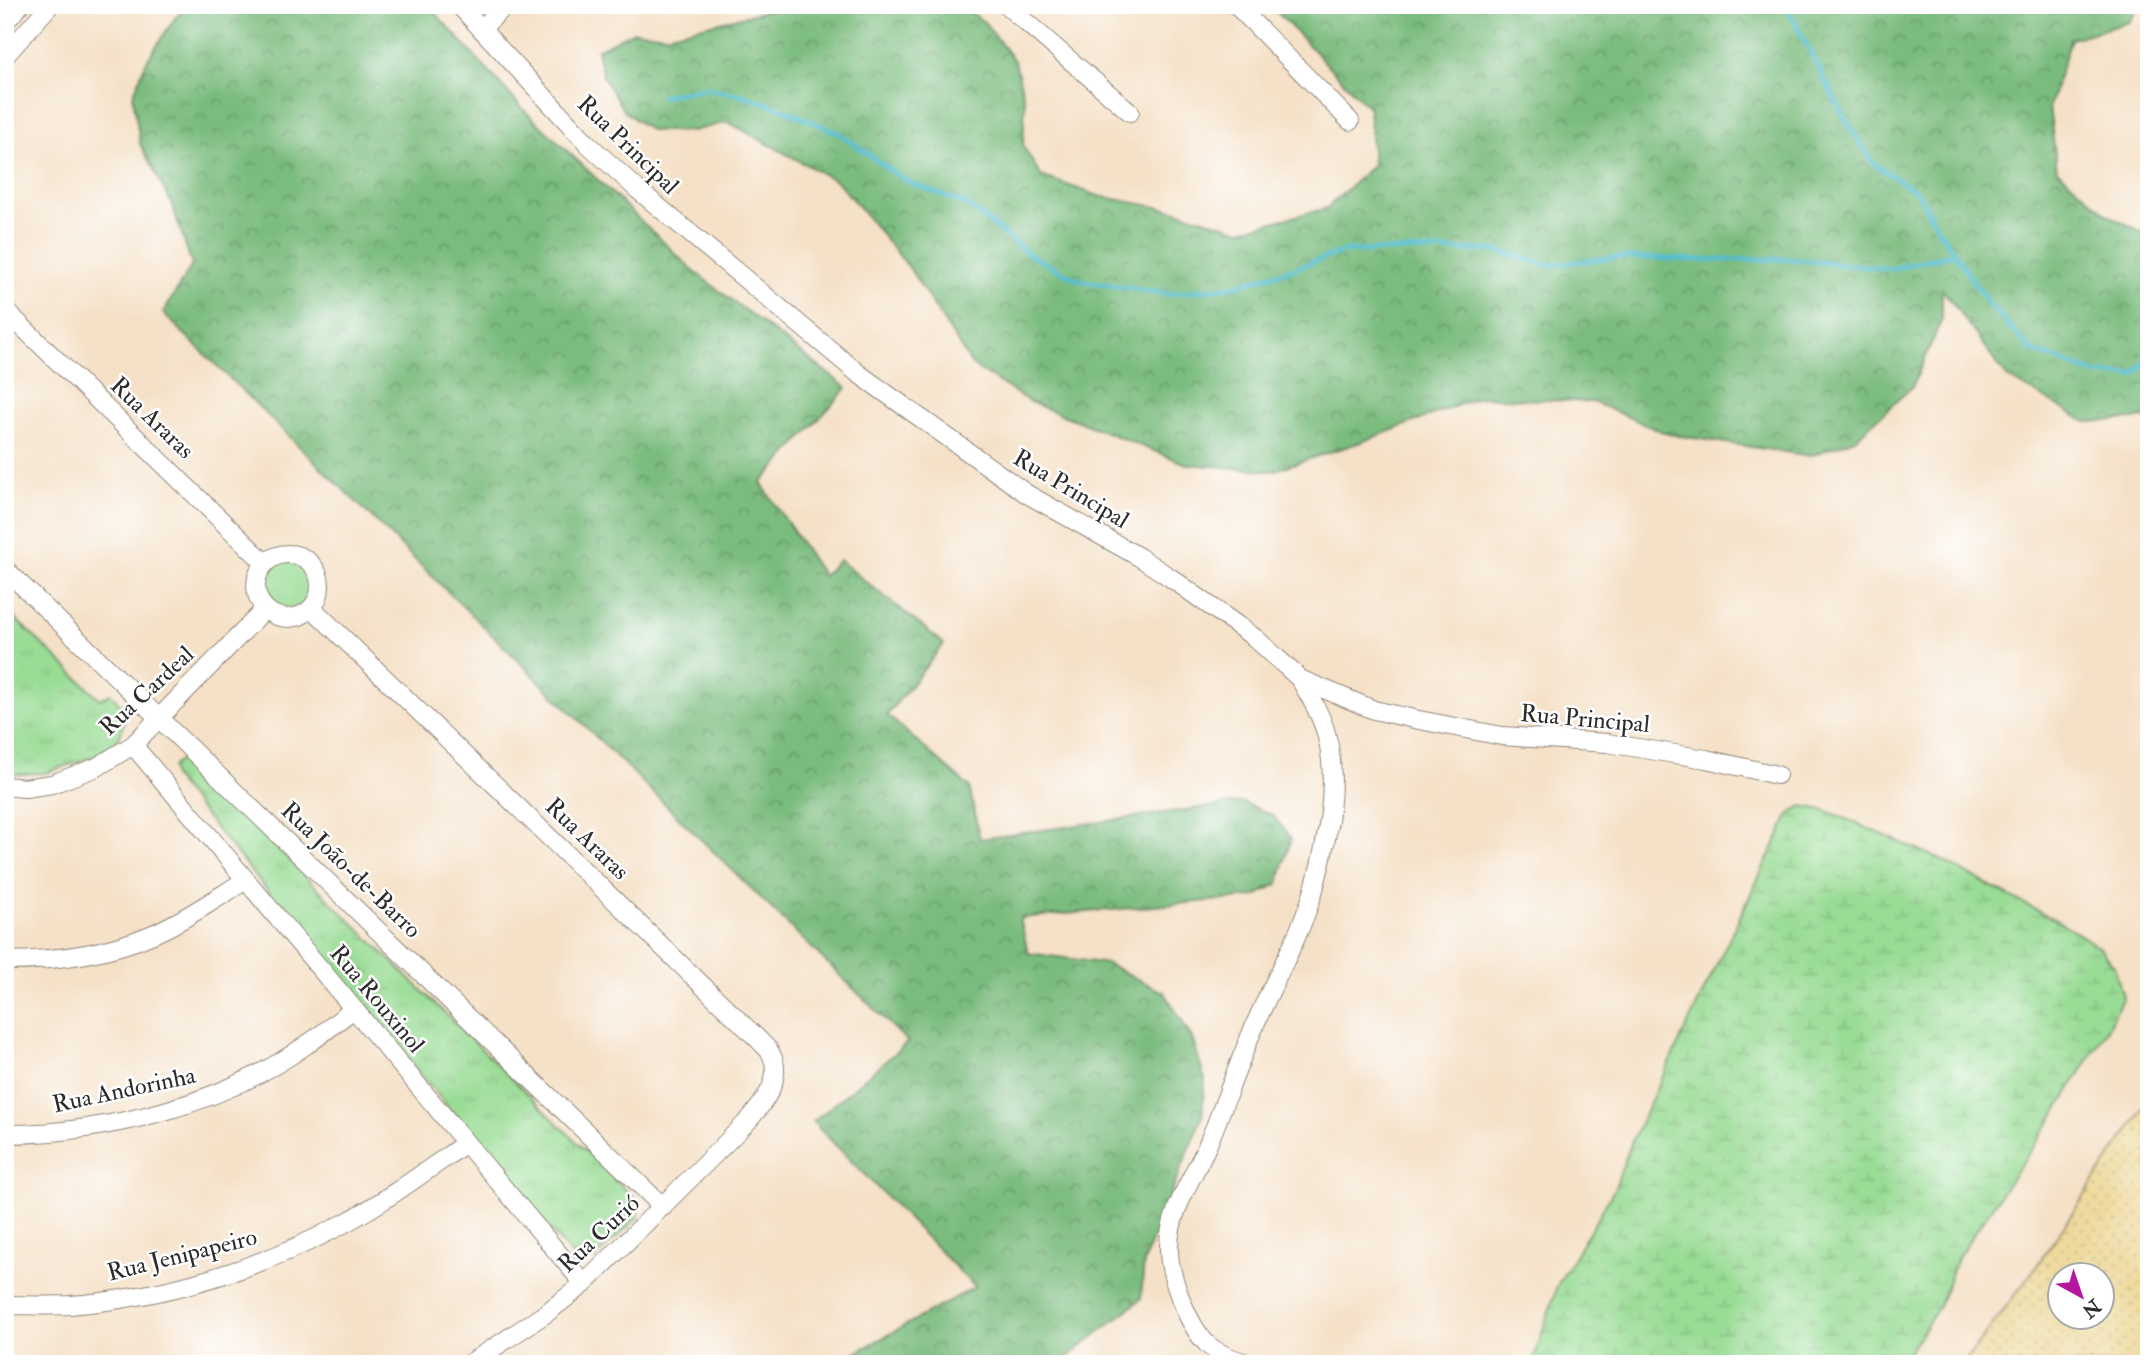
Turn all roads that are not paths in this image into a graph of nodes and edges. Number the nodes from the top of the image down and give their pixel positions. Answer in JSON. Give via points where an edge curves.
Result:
{"nodes":[{"id":1,"x":20,"y":5,"type":"edge"},
{"id":2,"x":459,"y":5,"type":"edge"},
{"id":3,"x":506,"y":5,"type":"edge"},
{"id":4,"x":1006,"y":5,"type":"edge"},
{"id":5,"x":1237,"y":5,"type":"edge"},
{"id":6,"x":41,"y":9,"type":"edge"},
{"id":7,"x":5,"y":22,"type":"edge"},
{"id":8,"x":482,"y":28,"type":"junction"},
{"id":9,"x":5,"y":55,"type":"edge"},
{"id":10,"x":1130,"y":112,"type":"dead end"},
{"id":11,"x":1350,"y":121,"type":"dead end"},
{"id":12,"x":5,"y":310,"type":"edge"},
{"id":13,"x":265,"y":563,"type":"junction"},
{"id":14,"x":5,"y":569,"type":"edge"},
{"id":15,"x":312,"y":608,"type":"junction"},
{"id":16,"x":265,"y":609,"type":"junction"},
{"id":17,"x":1300,"y":679,"type":"junction"},
{"id":18,"x":159,"y":718,"type":"junction"},
{"id":19,"x":133,"y":745,"type":"junction"},
{"id":20,"x":1777,"y":775,"type":"dead end"},
{"id":21,"x":5,"y":786,"type":"edge"},
{"id":22,"x":246,"y":880,"type":"junction"},
{"id":23,"x":5,"y":961,"type":"edge"},
{"id":24,"x":353,"y":1009,"type":"junction"},
{"id":25,"x":748,"y":1121,"type":"joint"},
{"id":26,"x":5,"y":1134,"type":"edge"},
{"id":27,"x":466,"y":1143,"type":"junction"},
{"id":28,"x":663,"y":1207,"type":"junction"},
{"id":29,"x":584,"y":1284,"type":"junction"},
{"id":30,"x":5,"y":1305,"type":"edge"},
{"id":31,"x":469,"y":1364,"type":"edge"},
{"id":32,"x":1250,"y":1364,"type":"edge"}],
"edges":[{"from":1,"to":7,"type":"street"},
{"from":2,"to":8,"type":"street","name":"Rua Principal"},
{"from":3,"to":8,"type":"street"},
{"from":4,"to":10,"type":"street"},
{"from":5,"to":11,"type":"street"},
{"from":6,"to":9,"type":"street"},
{"from":8,"to":17,"type":"street","name":"Rua Principal","via":[[588,144],[637,190],[859,374],[1027,494],[1171,578],[1255,638]]},
{"from":12,"to":13,"type":"street","name":"Rua Araras"},
{"from":13,"to":15,"type":"street","via":[[286,553],[307,559],[320,577],[321,588]]},
{"from":13,"to":16,"type":"street","via":[[256,591]]},
{"from":14,"to":18,"type":"street","name":"Rua João-de-Barro"},
{"from":15,"to":16,"type":"street","via":[[294,618]]},
{"from":15,"to":25,"type":"street","name":"Rua Araras","via":[[772,1055],[775,1073],[766,1100]]},
{"from":16,"to":18,"type":"street","name":"Rua Cardeal"},
{"from":17,"to":20,"type":"street","name":"Rua Principal","via":[[1374,710],[1414,719],[1502,736],[1607,743]]},
{"from":17,"to":32,"type":"street","via":[[1320,716],[1332,775],[1320,866],[1302,920],[1175,1216],[1169,1245],[1170,1270],[1195,1327],[1218,1353]]},
{"from":18,"to":19,"type":"street","name":"Rua Cardeal"},
{"from":18,"to":28,"type":"street","name":"Rua João-de-Barro"},
{"from":19,"to":21,"type":"street","name":"Rua Cardeal","via":[[97,767],[52,784]]},
{"from":19,"to":22,"type":"street","name":"Rua Rouxinol"},
{"from":22,"to":23,"type":"street","via":[[153,934],[125,944],[69,957]]},
{"from":22,"to":24,"type":"street","name":"Rua Rouxinol"},
{"from":24,"to":26,"type":"street","name":"Rua Andorinha","via":[[306,1046],[205,1099],[130,1119]]},
{"from":24,"to":27,"type":"street","name":"Rua Rouxinol"},
{"from":25,"to":28,"type":"street","name":"Rua Curió"},
{"from":27,"to":29,"type":"street","name":"Rua Rouxinol"},
{"from":27,"to":30,"type":"street","name":"Rua Jenipapeiro","via":[[345,1223],[270,1259],[200,1281],[115,1299]]},
{"from":28,"to":29,"type":"street","name":"Rua Curió"},
{"from":29,"to":31,"type":"street","name":"Rua Curió"}]}
